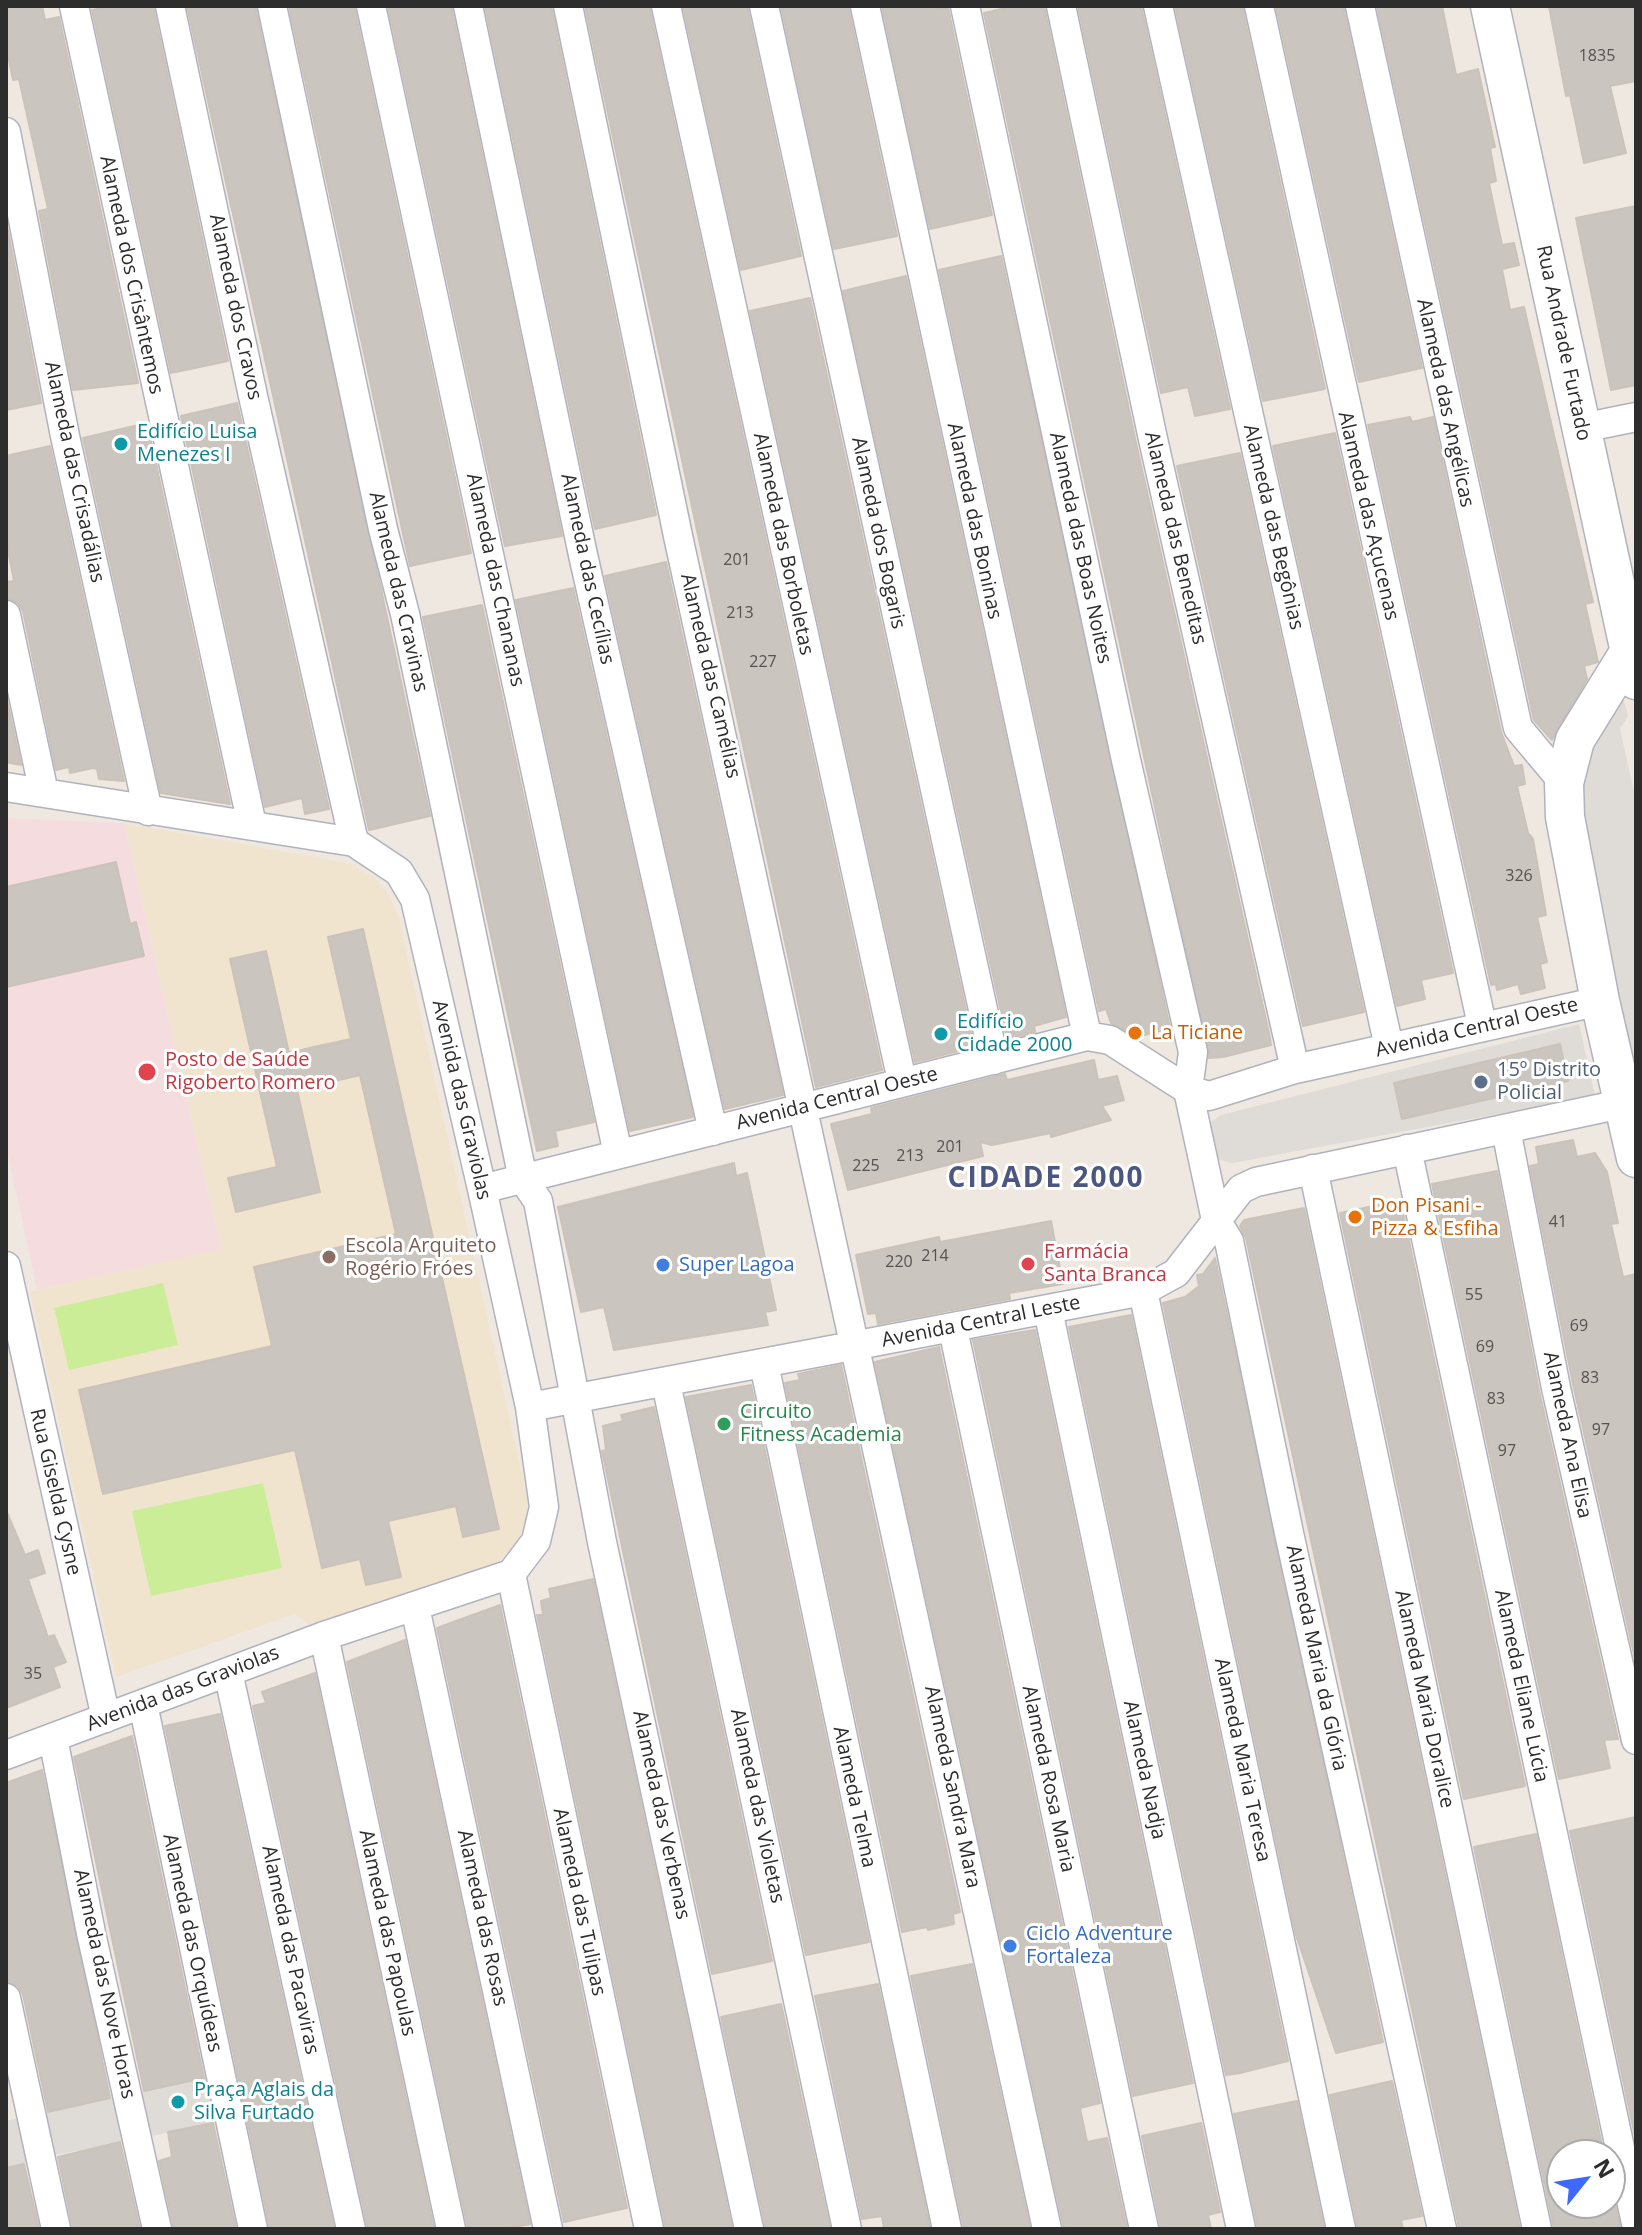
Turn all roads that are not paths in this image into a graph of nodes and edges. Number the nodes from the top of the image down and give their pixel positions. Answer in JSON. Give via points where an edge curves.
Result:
{"nodes":[{"id":1,"x":74,"y":6,"type":"edge"},
{"id":2,"x":170,"y":6,"type":"edge"},
{"id":3,"x":272,"y":6,"type":"edge"},
{"id":4,"x":371,"y":6,"type":"edge"},
{"id":5,"x":468,"y":6,"type":"edge"},
{"id":6,"x":568,"y":6,"type":"edge"},
{"id":7,"x":666,"y":6,"type":"edge"},
{"id":8,"x":764,"y":6,"type":"edge"},
{"id":9,"x":865,"y":6,"type":"edge"},
{"id":10,"x":965,"y":6,"type":"edge"},
{"id":11,"x":1061,"y":6,"type":"edge"},
{"id":12,"x":1158,"y":6,"type":"edge"},
{"id":13,"x":1259,"y":6,"type":"edge"},
{"id":14,"x":1360,"y":6,"type":"edge"},
{"id":15,"x":1490,"y":6,"type":"edge"},
{"id":16,"x":6,"y":132,"type":"edge"},
{"id":17,"x":1636,"y":417,"type":"edge"},
{"id":18,"x":1582,"y":428,"type":"junction"},
{"id":19,"x":6,"y":615,"type":"edge"},
{"id":20,"x":1633,"y":665,"type":"edge"},
{"id":21,"x":1564,"y":783,"type":"junction"},
{"id":22,"x":6,"y":787,"type":"edge"},
{"id":23,"x":44,"y":793,"type":"junction"},
{"id":24,"x":148,"y":811,"type":"junction"},
{"id":25,"x":252,"y":825,"type":"junction"},
{"id":26,"x":354,"y":842,"type":"junction"},
{"id":27,"x":1600,"y":1001,"type":"junction"},
{"id":28,"x":1482,"y":1025,"type":"junction"},
{"id":29,"x":1087,"y":1036,"type":"junction"},
{"id":30,"x":1389,"y":1047,"type":"junction"},
{"id":31,"x":994,"y":1060,"type":"junction"},
{"id":32,"x":1295,"y":1069,"type":"junction"},
{"id":33,"x":902,"y":1081,"type":"junction"},
{"id":34,"x":1188,"y":1090,"type":"junction"},
{"id":35,"x":1621,"y":1104,"type":"junction"},
{"id":36,"x":806,"y":1108,"type":"junction"},
{"id":37,"x":1506,"y":1129,"type":"junction"},
{"id":38,"x":713,"y":1131,"type":"junction"},
{"id":39,"x":1407,"y":1149,"type":"junction"},
{"id":40,"x":618,"y":1154,"type":"junction"},
{"id":41,"x":1636,"y":1158,"type":"edge"},
{"id":42,"x":1313,"y":1169,"type":"junction"},
{"id":43,"x":523,"y":1179,"type":"junction"},
{"id":44,"x":482,"y":1189,"type":"junction"},
{"id":45,"x":1216,"y":1220,"type":"junction"},
{"id":46,"x":6,"y":1266,"type":"edge"},
{"id":47,"x":1143,"y":1291,"type":"junction"},
{"id":48,"x":1048,"y":1310,"type":"junction"},
{"id":49,"x":953,"y":1329,"type":"junction"},
{"id":50,"x":857,"y":1346,"type":"junction"},
{"id":51,"x":764,"y":1364,"type":"junction"},
{"id":52,"x":16,"y":1365,"type":"edge"},
{"id":53,"x":666,"y":1383,"type":"junction"},
{"id":54,"x":573,"y":1400,"type":"junction"},
{"id":55,"x":530,"y":1407,"type":"junction"},
{"id":56,"x":511,"y":1574,"type":"junction"},
{"id":57,"x":415,"y":1607,"type":"junction"},
{"id":58,"x":324,"y":1636,"type":"junction"},
{"id":59,"x":228,"y":1672,"type":"junction"},
{"id":60,"x":143,"y":1704,"type":"junction"},
{"id":61,"x":106,"y":1718,"type":"junction"},
{"id":62,"x":53,"y":1738,"type":"junction"},
{"id":63,"x":1636,"y":1740,"type":"edge"},
{"id":64,"x":6,"y":1755,"type":"edge"},
{"id":65,"x":6,"y":1998,"type":"edge"},
{"id":66,"x":1636,"y":2223,"type":"edge"},
{"id":67,"x":56,"y":2229,"type":"edge"},
{"id":68,"x":157,"y":2229,"type":"edge"},
{"id":69,"x":253,"y":2229,"type":"edge"},
{"id":70,"x":351,"y":2229,"type":"edge"},
{"id":71,"x":451,"y":2229,"type":"edge"},
{"id":72,"x":548,"y":2229,"type":"edge"},
{"id":73,"x":649,"y":2229,"type":"edge"},
{"id":74,"x":749,"y":2229,"type":"edge"},
{"id":75,"x":847,"y":2229,"type":"edge"},
{"id":76,"x":947,"y":2229,"type":"edge"},
{"id":77,"x":1047,"y":2229,"type":"edge"},
{"id":78,"x":1144,"y":2229,"type":"edge"},
{"id":79,"x":1241,"y":2229,"type":"edge"},
{"id":80,"x":1341,"y":2229,"type":"edge"},
{"id":81,"x":1442,"y":2229,"type":"edge"},
{"id":82,"x":1537,"y":2229,"type":"edge"}],
"edges":[{"from":1,"to":25,"type":"street","name":"Alameda dos Crisântemos"},
{"from":2,"to":26,"type":"street","name":"Alameda dos Cravos"},
{"from":3,"to":43,"type":"street","name":"Alameda das Cravinas"},
{"from":4,"to":40,"type":"street","name":"Alameda das Chananas"},
{"from":5,"to":38,"type":"street","name":"Alameda das Cecílias","via":[[583,555]]},
{"from":6,"to":36,"type":"street","name":"Alameda das Camélias","via":[[678,536]]},
{"from":7,"to":33,"type":"street","name":"Alameda das Borboletas"},
{"from":8,"to":31,"type":"street","name":"Alameda dos Bogaris"},
{"from":9,"to":29,"type":"street","name":"Alameda das Boninas"},
{"from":10,"to":34,"type":"street","name":"Alameda das Boas Noites","via":[[1193,1052]]},
{"from":11,"to":32,"type":"street","name":"Alameda das Beneditas"},
{"from":12,"to":30,"type":"street","name":"Alameda das Begônias"},
{"from":13,"to":28,"type":"street","name":"Alameda das Açucenas"},
{"from":14,"to":21,"type":"street","name":"Alameda das Angélicas","via":[[1518,728]]},
{"from":15,"to":18,"type":"street","name":"Rua Andrade Furtado"},
{"from":16,"to":24,"type":"street","name":"Alameda das Crisadálias","via":[[65,436]]},
{"from":17,"to":18,"type":"street"},
{"from":18,"to":20,"type":"street","name":"Rua Andrade Furtado"},
{"from":19,"to":23,"type":"street"},
{"from":20,"to":21,"type":"street","via":[[1575,740]]},
{"from":21,"to":27,"type":"street","via":[[1565,817]]},
{"from":22,"to":23,"type":"street","name":"Avenida das Graviolas"},
{"from":23,"to":24,"type":"street","name":"Avenida das Graviolas"},
{"from":24,"to":25,"type":"street","name":"Avenida das Graviolas"},
{"from":25,"to":26,"type":"street","name":"Avenida das Graviolas"},
{"from":26,"to":44,"type":"street","name":"Avenida das Graviolas","via":[[391,864],[415,899]]},
{"from":27,"to":28,"type":"street","name":"Avenida Central Oeste"},
{"from":27,"to":35,"type":"street"},
{"from":28,"to":30,"type":"street","name":"Avenida Central Oeste"},
{"from":29,"to":31,"type":"street","name":"Avenida Central Oeste"},
{"from":29,"to":34,"type":"street","via":[[1110,1040]]},
{"from":30,"to":32,"type":"street","name":"Avenida Central Oeste"},
{"from":31,"to":33,"type":"street","name":"Avenida Central Oeste"},
{"from":32,"to":34,"type":"street","name":"Avenida Central Oeste","via":[[1209,1096]]},
{"from":33,"to":36,"type":"street","name":"Avenida Central Oeste"},
{"from":34,"to":45,"type":"street","name":"Alameda Maria da Glória"},
{"from":35,"to":37,"type":"street","name":"Avenida Central Leste"},
{"from":35,"to":41,"type":"street"},
{"from":36,"to":38,"type":"street","name":"Avenida Central Oeste"},
{"from":36,"to":50,"type":"street","name":"Alameda das Camélias"},
{"from":37,"to":39,"type":"street","name":"Avenida Central Leste"},
{"from":37,"to":63,"type":"street","name":"Alameda Ana Elisa","via":[[1556,1388]]},
{"from":38,"to":40,"type":"street","name":"Avenida Central Oeste"},
{"from":39,"to":42,"type":"street","name":"Avenida Central Leste"},
{"from":39,"to":66,"type":"street","name":"Alameda Eliane Lúcia"},
{"from":40,"to":43,"type":"street","name":"Avenida Central Oeste"},
{"from":42,"to":45,"type":"street","name":"Avenida Central Leste","via":[[1241,1189]]},
{"from":42,"to":82,"type":"street","name":"Alameda Maria Doralice"},
{"from":43,"to":44,"type":"street","name":"Avenida Central Oeste"},
{"from":43,"to":54,"type":"street","name":"Alameda das Cravinas","via":[[538,1201]]},
{"from":44,"to":55,"type":"street","name":"Avenida das Graviolas"},
{"from":45,"to":47,"type":"street","name":"Avenida Central Leste","via":[[1176,1273]]},
{"from":45,"to":81,"type":"street","name":"Alameda Maria da Glória","via":[[1229,1241]]},
{"from":46,"to":52,"type":"street","name":"Rua Giselda Cysne"},
{"from":47,"to":48,"type":"street","name":"Avenida Central Leste"},
{"from":47,"to":80,"type":"street","name":"Alameda Maria Teresa"},
{"from":48,"to":49,"type":"street","name":"Avenida Central Leste"},
{"from":48,"to":79,"type":"street","name":"Alameda Nadja"},
{"from":49,"to":50,"type":"street","name":"Avenida Central Leste"},
{"from":49,"to":78,"type":"street","name":"Alameda Rosa Maria"},
{"from":50,"to":51,"type":"street","name":"Avenida Central Leste"},
{"from":50,"to":77,"type":"street","name":"Alameda Sandra Mara"},
{"from":51,"to":53,"type":"street","name":"Avenida Central Leste"},
{"from":51,"to":76,"type":"street","name":"Alameda Telma"},
{"from":52,"to":61,"type":"street","name":"Rua Giselda Cysne"},
{"from":53,"to":54,"type":"street","name":"Avenida Central Leste"},
{"from":53,"to":75,"type":"street","name":"Alameda das Violetas"},
{"from":54,"to":55,"type":"street","name":"Avenida Central Leste"},
{"from":54,"to":74,"type":"street","name":"Alameda das Verbenas"},
{"from":55,"to":56,"type":"street","name":"Avenida das Graviolas","via":[[544,1507],[536,1541]]},
{"from":56,"to":57,"type":"street","name":"Avenida das Graviolas"},
{"from":56,"to":73,"type":"street","name":"Alameda das Tulipas"},
{"from":57,"to":58,"type":"street","name":"Avenida das Graviolas"},
{"from":57,"to":72,"type":"street","name":"Alameda das Rosas"},
{"from":58,"to":59,"type":"street","name":"Avenida das Graviolas"},
{"from":58,"to":71,"type":"street","name":"Alameda das Papoulas"},
{"from":59,"to":60,"type":"street","name":"Avenida das Graviolas"},
{"from":59,"to":70,"type":"street","name":"Alameda das Pacaviras"},
{"from":60,"to":61,"type":"street","name":"Avenida das Graviolas"},
{"from":60,"to":69,"type":"street","name":"Alameda das Orquídeas"},
{"from":61,"to":62,"type":"street","name":"Avenida das Graviolas"},
{"from":62,"to":64,"type":"street","name":"Avenida das Graviolas"},
{"from":62,"to":68,"type":"street","name":"Alameda das Nove Horas"},
{"from":65,"to":67,"type":"street"}]}
